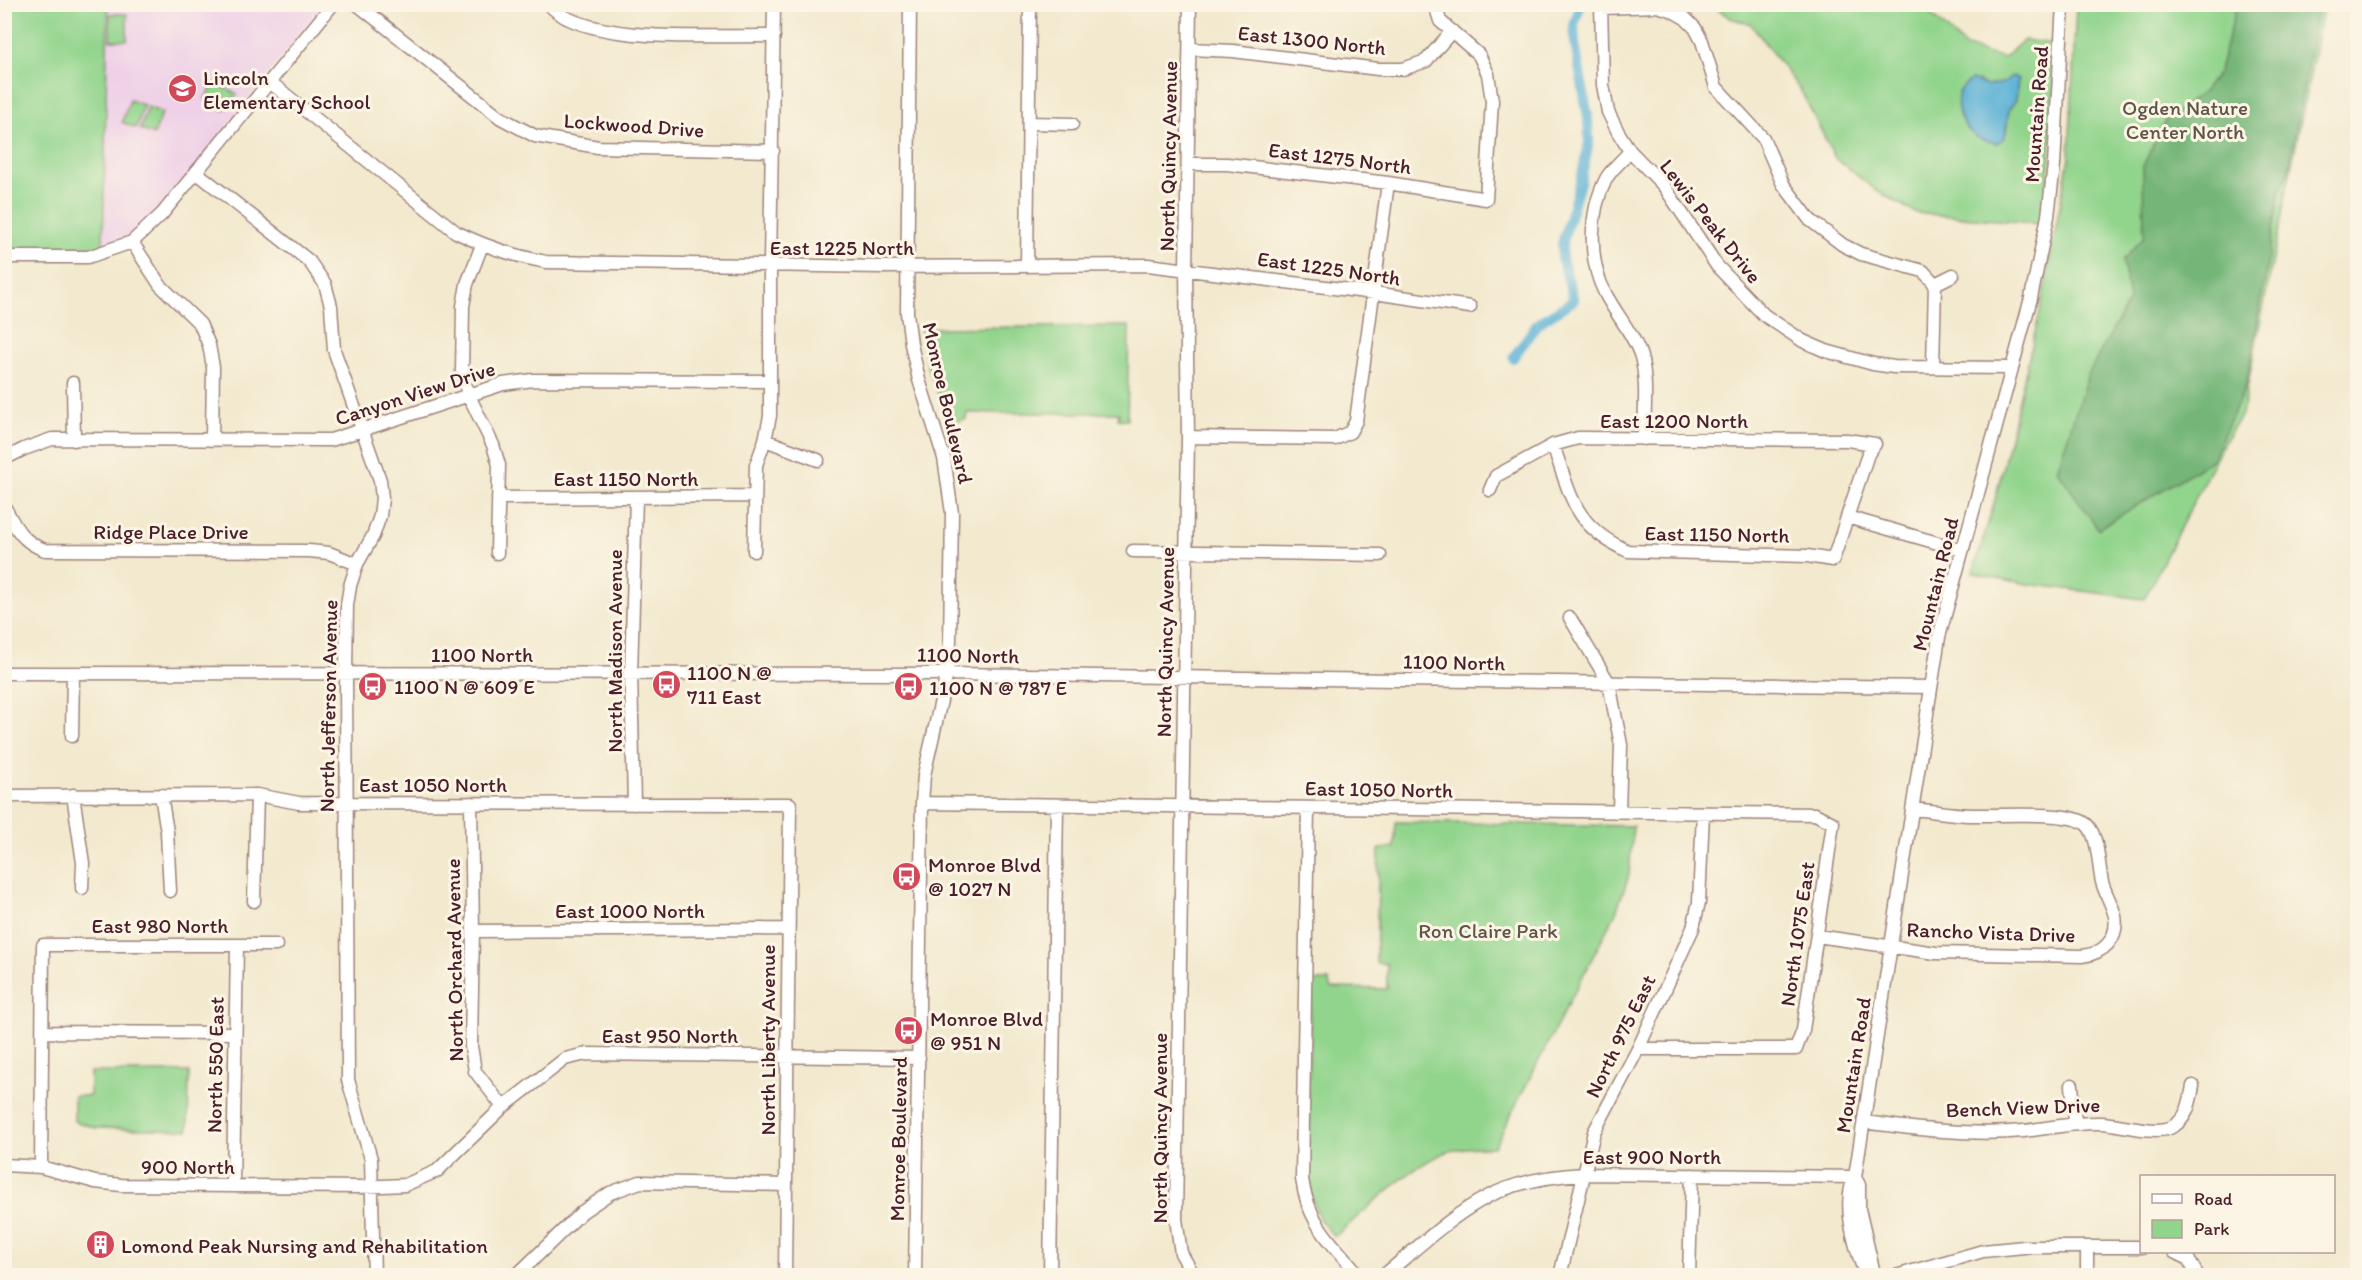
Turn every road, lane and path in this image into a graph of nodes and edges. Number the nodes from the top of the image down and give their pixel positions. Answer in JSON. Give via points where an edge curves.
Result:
{"nodes":[{"id":1,"x":333,"y":4,"type":"edge"},
{"id":2,"x":357,"y":4,"type":"edge"},
{"id":3,"x":548,"y":4,"type":"edge"},
{"id":4,"x":774,"y":4,"type":"edge"},
{"id":5,"x":910,"y":4,"type":"edge"},
{"id":6,"x":1030,"y":4,"type":"edge"},
{"id":7,"x":1190,"y":4,"type":"edge"},
{"id":8,"x":1435,"y":4,"type":"edge"},
{"id":9,"x":2063,"y":4,"type":"edge"},
{"id":10,"x":1601,"y":6,"type":"edge"},
{"id":11,"x":1452,"y":31,"type":"junction"},
{"id":12,"x":774,"y":36,"type":"junction"},
{"id":13,"x":1190,"y":49,"type":"junction"},
{"id":14,"x":270,"y":82,"type":"junction"},
{"id":15,"x":1029,"y":123,"type":"junction"},
{"id":16,"x":1072,"y":124,"type":"dead end"},
{"id":17,"x":773,"y":151,"type":"junction"},
{"id":18,"x":1630,"y":151,"type":"junction"},
{"id":19,"x":1188,"y":164,"type":"junction"},
{"id":20,"x":196,"y":172,"type":"junction"},
{"id":21,"x":1388,"y":183,"type":"junction"},
{"id":22,"x":132,"y":242,"type":"junction"},
{"id":23,"x":482,"y":245,"type":"junction"},
{"id":24,"x":4,"y":257,"type":"edge"},
{"id":25,"x":770,"y":266,"type":"junction"},
{"id":26,"x":1027,"y":266,"type":"junction"},
{"id":27,"x":906,"y":267,"type":"junction"},
{"id":28,"x":1186,"y":269,"type":"junction"},
{"id":29,"x":1953,"y":275,"type":"dead end"},
{"id":30,"x":1935,"y":284,"type":"junction"},
{"id":31,"x":1374,"y":293,"type":"junction"},
{"id":32,"x":1470,"y":307,"type":"dead end"},
{"id":33,"x":1934,"y":367,"type":"junction"},
{"id":34,"x":2011,"y":368,"type":"junction"},
{"id":35,"x":769,"y":381,"type":"junction"},
{"id":36,"x":73,"y":383,"type":"dead end"},
{"id":37,"x":468,"y":394,"type":"junction"},
{"id":38,"x":363,"y":431,"type":"junction"},
{"id":39,"x":1188,"y":437,"type":"junction"},
{"id":40,"x":1644,"y":439,"type":"junction"},
{"id":41,"x":74,"y":440,"type":"junction"},
{"id":42,"x":212,"y":440,"type":"junction"},
{"id":43,"x":765,"y":440,"type":"junction"},
{"id":44,"x":1553,"y":445,"type":"junction"},
{"id":45,"x":4,"y":459,"type":"edge"},
{"id":46,"x":818,"y":460,"type":"dead end"},
{"id":47,"x":1490,"y":490,"type":"dead end"},
{"id":48,"x":754,"y":496,"type":"junction"},
{"id":49,"x":636,"y":497,"type":"junction"},
{"id":50,"x":498,"y":498,"type":"junction"},
{"id":51,"x":4,"y":506,"type":"edge"},
{"id":52,"x":1847,"y":518,"type":"junction"},
{"id":53,"x":1962,"y":550,"type":"junction"},
{"id":54,"x":754,"y":551,"type":"dead end"},
{"id":55,"x":1133,"y":551,"type":"dead end"},
{"id":56,"x":497,"y":552,"type":"dead end"},
{"id":57,"x":1185,"y":554,"type":"junction"},
{"id":58,"x":1380,"y":555,"type":"dead end"},
{"id":59,"x":357,"y":564,"type":"junction"},
{"id":60,"x":1570,"y":618,"type":"dead end"},
{"id":61,"x":4,"y":673,"type":"edge"},
{"id":62,"x":73,"y":673,"type":"junction"},
{"id":63,"x":346,"y":673,"type":"junction"},
{"id":64,"x":631,"y":674,"type":"junction"},
{"id":65,"x":947,"y":674,"type":"junction"},
{"id":66,"x":1185,"y":677,"type":"junction"},
{"id":67,"x":1609,"y":683,"type":"junction"},
{"id":68,"x":1931,"y":687,"type":"junction"},
{"id":69,"x":72,"y":736,"type":"dead end"},
{"id":70,"x":73,"y":795,"type":"junction"},
{"id":71,"x":161,"y":795,"type":"junction"},
{"id":72,"x":257,"y":795,"type":"junction"},
{"id":73,"x":4,"y":796,"type":"edge"},
{"id":74,"x":346,"y":803,"type":"junction"},
{"id":75,"x":471,"y":803,"type":"junction"},
{"id":76,"x":922,"y":803,"type":"junction"},
{"id":77,"x":634,"y":804,"type":"junction"},
{"id":78,"x":790,"y":804,"type":"joint"},
{"id":79,"x":1057,"y":805,"type":"junction"},
{"id":80,"x":1183,"y":806,"type":"junction"},
{"id":81,"x":1308,"y":808,"type":"junction"},
{"id":82,"x":1914,"y":809,"type":"junction"},
{"id":83,"x":1619,"y":812,"type":"junction"},
{"id":84,"x":1703,"y":813,"type":"junction"},
{"id":85,"x":1833,"y":823,"type":"joint"},
{"id":86,"x":82,"y":888,"type":"dead end"},
{"id":87,"x":170,"y":891,"type":"dead end"},
{"id":88,"x":254,"y":901,"type":"dead end"},
{"id":89,"x":788,"y":928,"type":"junction"},
{"id":90,"x":473,"y":931,"type":"junction"},
{"id":91,"x":1817,"y":936,"type":"junction"},
{"id":92,"x":237,"y":945,"type":"junction"},
{"id":93,"x":276,"y":945,"type":"dead end"},
{"id":94,"x":1892,"y":947,"type":"junction"},
{"id":95,"x":43,"y":1032,"type":"junction"},
{"id":96,"x":235,"y":1033,"type":"junction"},
{"id":97,"x":1638,"y":1049,"type":"junction"},
{"id":98,"x":786,"y":1055,"type":"junction"},
{"id":99,"x":919,"y":1058,"type":"junction"},
{"id":100,"x":565,"y":1059,"type":"joint"},
{"id":101,"x":2072,"y":1085,"type":"dead end"},
{"id":102,"x":2193,"y":1086,"type":"dead end"},
{"id":103,"x":503,"y":1107,"type":"junction"},
{"id":104,"x":1864,"y":1122,"type":"junction"},
{"id":105,"x":2075,"y":1123,"type":"junction"},
{"id":106,"x":4,"y":1165,"type":"edge"},
{"id":107,"x":41,"y":1167,"type":"junction"},
{"id":108,"x":1583,"y":1174,"type":"junction"},
{"id":109,"x":1692,"y":1175,"type":"junction"},
{"id":110,"x":1855,"y":1177,"type":"junction"},
{"id":111,"x":786,"y":1185,"type":"junction"},
{"id":112,"x":233,"y":1186,"type":"junction"},
{"id":113,"x":373,"y":1187,"type":"junction"},
{"id":114,"x":2087,"y":1247,"type":"junction"},
{"id":115,"x":2140,"y":1247,"type":"edge"},
{"id":116,"x":2178,"y":1253,"type":"edge"},
{"id":117,"x":374,"y":1275,"type":"edge"},
{"id":118,"x":516,"y":1275,"type":"edge"},
{"id":119,"x":785,"y":1275,"type":"edge"},
{"id":120,"x":915,"y":1275,"type":"edge"},
{"id":121,"x":1050,"y":1275,"type":"edge"},
{"id":122,"x":1194,"y":1275,"type":"edge"},
{"id":123,"x":1360,"y":1275,"type":"edge"},
{"id":124,"x":1383,"y":1275,"type":"edge"},
{"id":125,"x":1560,"y":1275,"type":"edge"},
{"id":126,"x":1689,"y":1275,"type":"edge"},
{"id":127,"x":1866,"y":1275,"type":"edge"},
{"id":128,"x":1872,"y":1275,"type":"edge"},
{"id":129,"x":1896,"y":1275,"type":"edge"},
{"id":130,"x":2087,"y":1275,"type":"edge"},
{"id":131,"x":2198,"y":1275,"type":"edge"}],
"edges":[{"from":1,"to":14,"type":"street"},
{"from":2,"to":17,"type":"street","name":"Lockwood Drive","via":[[501,118],[536,136],[597,147]]},
{"from":3,"to":12,"type":"street","via":[[567,18],[635,34]]},
{"from":4,"to":12,"type":"street"},
{"from":5,"to":27,"type":"street","name":"Monroe Boulevard"},
{"from":6,"to":15,"type":"street"},
{"from":7,"to":13,"type":"street","name":"North Quincy Avenue"},
{"from":8,"to":11,"type":"street","via":[[1440,21]]},
{"from":9,"to":34,"type":"street","name":"Mountain Road","via":[[2048,216]]},
{"from":10,"to":18,"type":"street","name":"Lewis Peak Drive","via":[[1603,85],[1608,112]]},
{"from":10,"to":30,"type":"street","via":[[1657,6],[1685,18],[1702,41],[1716,87],[1762,138],[1783,184],[1810,220],[1843,245],[1923,271]]},
{"from":11,"to":13,"type":"street","name":"East 1300 North","via":[[1426,61],[1403,69]]},
{"from":11,"to":21,"type":"street","name":"East 1275 North","via":[[1479,56],[1488,74],[1492,101],[1486,199]]},
{"from":12,"to":17,"type":"street"},
{"from":13,"to":19,"type":"street","name":"North Quincy Avenue"},
{"from":14,"to":20,"type":"street"},
{"from":14,"to":23,"type":"street","name":"East 1225 North","via":[[456,232]]},
{"from":15,"to":16,"type":"street"},
{"from":15,"to":26,"type":"street"},
{"from":17,"to":25,"type":"street"},
{"from":18,"to":33,"type":"street","name":"Lewis Peak Drive","via":[[1664,186],[1730,282],[1782,329],[1849,358],[1894,367]]},
{"from":18,"to":40,"type":"street","via":[[1606,177],[1592,225],[1592,244],[1604,292],[1640,354],[1644,370]]},
{"from":19,"to":21,"type":"street","name":"East 1275 North","via":[[1227,164]]},
{"from":19,"to":28,"type":"street","name":"North Quincy Avenue"},
{"from":20,"to":22,"type":"street","via":[[162,214]]},
{"from":20,"to":38,"type":"street","name":"North Jefferson Avenue","via":[[309,261],[325,284],[334,350]]},
{"from":21,"to":31,"type":"street"},
{"from":22,"to":24,"type":"street","via":[[88,257]]},
{"from":22,"to":42,"type":"street","via":[[160,285],[200,324],[213,367]]},
{"from":23,"to":25,"type":"street","name":"East 1225 North","via":[[515,257],[546,262]]},
{"from":23,"to":37,"type":"street","via":[[463,306],[462,373]]},
{"from":25,"to":27,"type":"street","name":"East 1225 North"},
{"from":25,"to":35,"type":"street"},
{"from":26,"to":27,"type":"street","name":"East 1225 North"},
{"from":26,"to":28,"type":"street","name":"East 1225 North"},
{"from":27,"to":65,"type":"street","name":"Monroe Boulevard","via":[[911,344],[944,458],[952,513]]},
{"from":28,"to":31,"type":"street","name":"East 1225 North"},
{"from":28,"to":39,"type":"street","name":"North Quincy Avenue"},
{"from":29,"to":30,"type":"street"},
{"from":30,"to":33,"type":"street"},
{"from":31,"to":32,"type":"street","name":"East 1225 North"},
{"from":31,"to":39,"type":"street","via":[[1356,421],[1350,432],[1335,439]]},
{"from":33,"to":34,"type":"street","name":"Lewis Peak Drive"},
{"from":34,"to":53,"type":"street","name":"Mountain Road"},
{"from":35,"to":37,"type":"street","name":"Canyon View Drive","via":[[533,380]]},
{"from":35,"to":43,"type":"street","via":[[770,416]]},
{"from":36,"to":41,"type":"street"},
{"from":37,"to":38,"type":"street","name":"Canyon View Drive"},
{"from":37,"to":50,"type":"street","via":[[500,465]]},
{"from":38,"to":42,"type":"street","name":"Canyon View Drive","via":[[331,440]]},
{"from":38,"to":59,"type":"street","name":"North Jefferson Avenue","via":[[382,498],[374,536]]},
{"from":39,"to":57,"type":"street","name":"North Quincy Avenue"},
{"from":40,"to":44,"type":"street","name":"East 1200 North","via":[[1578,438]]},
{"from":40,"to":52,"type":"street","name":"East 1200 North","via":[[1875,444],[1868,454]]},
{"from":41,"to":42,"type":"street","name":"Canyon View Drive"},
{"from":41,"to":45,"type":"street","name":"Canyon View Drive","via":[[52,439]]},
{"from":43,"to":46,"type":"street"},
{"from":43,"to":48,"type":"street","via":[[756,465]]},
{"from":44,"to":47,"type":"street","name":"East 1200 North","via":[[1496,476]]},
{"from":44,"to":52,"type":"street","name":"East 1150 North","via":[[1580,514],[1610,543],[1628,551],[1833,560]]},
{"from":48,"to":49,"type":"street","name":"East 1150 North"},
{"from":48,"to":54,"type":"street"},
{"from":49,"to":50,"type":"street","name":"East 1150 North"},
{"from":49,"to":64,"type":"street","name":"North Madison Avenue"},
{"from":50,"to":56,"type":"street"},
{"from":51,"to":59,"type":"street","name":"Ridge Place Drive","via":[[21,536],[32,546],[45,550],[309,551]]},
{"from":52,"to":53,"type":"street"},
{"from":53,"to":68,"type":"street","name":"Mountain Road"},
{"from":55,"to":57,"type":"street"},
{"from":57,"to":58,"type":"street"},
{"from":57,"to":66,"type":"street","name":"North Quincy Avenue"},
{"from":59,"to":63,"type":"street","name":"North Jefferson Avenue","via":[[347,604]]},
{"from":60,"to":67,"type":"street"},
{"from":61,"to":62,"type":"street","name":"1100 North"},
{"from":62,"to":63,"type":"street","name":"1100 North"},
{"from":62,"to":69,"type":"street"},
{"from":63,"to":64,"type":"street","name":"1100 North"},
{"from":63,"to":74,"type":"street","name":"North Jefferson Avenue"},
{"from":64,"to":65,"type":"street","name":"1100 North"},
{"from":64,"to":77,"type":"street","name":"North Madison Avenue"},
{"from":65,"to":66,"type":"street","name":"1100 North"},
{"from":65,"to":76,"type":"street","name":"Monroe Boulevard","via":[[924,775]]},
{"from":66,"to":67,"type":"street","name":"1100 North"},
{"from":66,"to":80,"type":"street","name":"North Quincy Avenue"},
{"from":67,"to":68,"type":"street","name":"1100 North"},
{"from":67,"to":83,"type":"street","via":[[1621,745]]},
{"from":68,"to":82,"type":"street","name":"Mountain Road"},
{"from":70,"to":71,"type":"street","name":"East 1050 North"},
{"from":70,"to":73,"type":"street","name":"East 1050 North"},
{"from":70,"to":86,"type":"street","via":[[83,863]]},
{"from":71,"to":72,"type":"street","name":"East 1050 North"},
{"from":71,"to":87,"type":"street"},
{"from":72,"to":74,"type":"street","name":"East 1050 North","via":[[299,803]]},
{"from":72,"to":88,"type":"street"},
{"from":74,"to":75,"type":"street","name":"East 1050 North"},
{"from":74,"to":113,"type":"street","name":"North Jefferson Avenue","via":[[348,1080],[371,1159]]},
{"from":75,"to":77,"type":"street","name":"East 1050 North"},
{"from":75,"to":90,"type":"street","name":"North Orchard Avenue"},
{"from":76,"to":79,"type":"street","name":"East 1050 North"},
{"from":76,"to":99,"type":"street","name":"Monroe Boulevard"},
{"from":77,"to":78,"type":"street","name":"East 1050 North"},
{"from":78,"to":89,"type":"street","name":"North Liberty Avenue"},
{"from":79,"to":80,"type":"street","name":"East 1050 North"},
{"from":79,"to":121,"type":"street"},
{"from":80,"to":81,"type":"street","name":"East 1050 North"},
{"from":80,"to":122,"type":"street","name":"North Quincy Avenue","via":[[1176,1219],[1180,1253]]},
{"from":81,"to":83,"type":"street","name":"East 1050 North"},
{"from":81,"to":123,"type":"street","via":[[1302,1179],[1305,1200],[1315,1222]]},
{"from":82,"to":94,"type":"street","name":"Mountain Road"},
{"from":82,"to":94,"type":"street","name":"Rancho Vista Drive","via":[[1970,815],[2070,817],[2086,823],[2096,841],[2102,884],[2115,917],[2114,933],[2099,952],[2082,956],[1936,953]]},
{"from":83,"to":84,"type":"street","name":"East 1050 North"},
{"from":84,"to":85,"type":"street","name":"East 1050 North","via":[[1815,814]]},
{"from":84,"to":97,"type":"street","name":"North 975 East","via":[[1699,902],[1693,928]]},
{"from":85,"to":91,"type":"street","name":"North 1075 East"},
{"from":89,"to":90,"type":"street","name":"East 1000 North"},
{"from":89,"to":98,"type":"street","name":"North Liberty Avenue"},
{"from":90,"to":103,"type":"street","name":"North Orchard Avenue","via":[[471,1046],[475,1071]]},
{"from":91,"to":94,"type":"street"},
{"from":91,"to":97,"type":"street","name":"North 1075 East","via":[[1803,1030],[1796,1049]]},
{"from":92,"to":93,"type":"street","name":"East 980 North"},
{"from":92,"to":95,"type":"street","name":"East 980 North","via":[[43,945]]},
{"from":92,"to":96,"type":"street","name":"North 550 East"},
{"from":94,"to":104,"type":"street","name":"Mountain Road"},
{"from":95,"to":96,"type":"street"},
{"from":95,"to":107,"type":"street"},
{"from":96,"to":112,"type":"street","name":"North 550 East"},
{"from":97,"to":108,"type":"street","name":"North 975 East","via":[[1594,1132]]},
{"from":98,"to":99,"type":"street","name":"East 950 North"},
{"from":98,"to":100,"type":"street","name":"East 950 North","via":[[586,1054]]},
{"from":98,"to":111,"type":"street","name":"North Liberty Avenue"},
{"from":99,"to":120,"type":"street","name":"Monroe Boulevard"},
{"from":100,"to":103,"type":"street","name":"900 North"},
{"from":101,"to":105,"type":"street"},
{"from":102,"to":105,"type":"street","name":"Bench View Drive","via":[[2189,1108],[2181,1121],[2169,1128]]},
{"from":103,"to":113,"type":"street","name":"900 North","via":[[437,1171],[405,1185]]},
{"from":104,"to":105,"type":"street","name":"Bench View Drive","via":[[1984,1131],[2023,1131]]},
{"from":104,"to":110,"type":"street","name":"Mountain Road"},
{"from":106,"to":107,"type":"street","name":"900 North"},
{"from":107,"to":112,"type":"street","name":"900 North","via":[[121,1185]]},
{"from":108,"to":109,"type":"street","name":"East 900 North"},
{"from":108,"to":124,"type":"street","name":"East 900 North","via":[[1552,1176],[1479,1201]]},
{"from":108,"to":125,"type":"street","name":"North 975 East"},
{"from":109,"to":110,"type":"street","name":"East 900 North"},
{"from":109,"to":126,"type":"street"},
{"from":110,"to":127,"type":"street","name":"Mountain Road","via":[[1851,1185],[1852,1230]]},
{"from":110,"to":128,"type":"street","name":"Mountain Road"},
{"from":111,"to":118,"type":"street","via":[[640,1182],[610,1193],[582,1212]]},
{"from":111,"to":119,"type":"street","name":"North Liberty Avenue"},
{"from":112,"to":113,"type":"street","name":"900 North"},
{"from":113,"to":117,"type":"street","name":"North Jefferson Avenue"},
{"from":114,"to":115,"type":"street"},
{"from":114,"to":129,"type":"street","via":[[1983,1251]]},
{"from":114,"to":130,"type":"street"},
{"from":116,"to":131,"type":"street","via":[[2188,1259]]}]}
